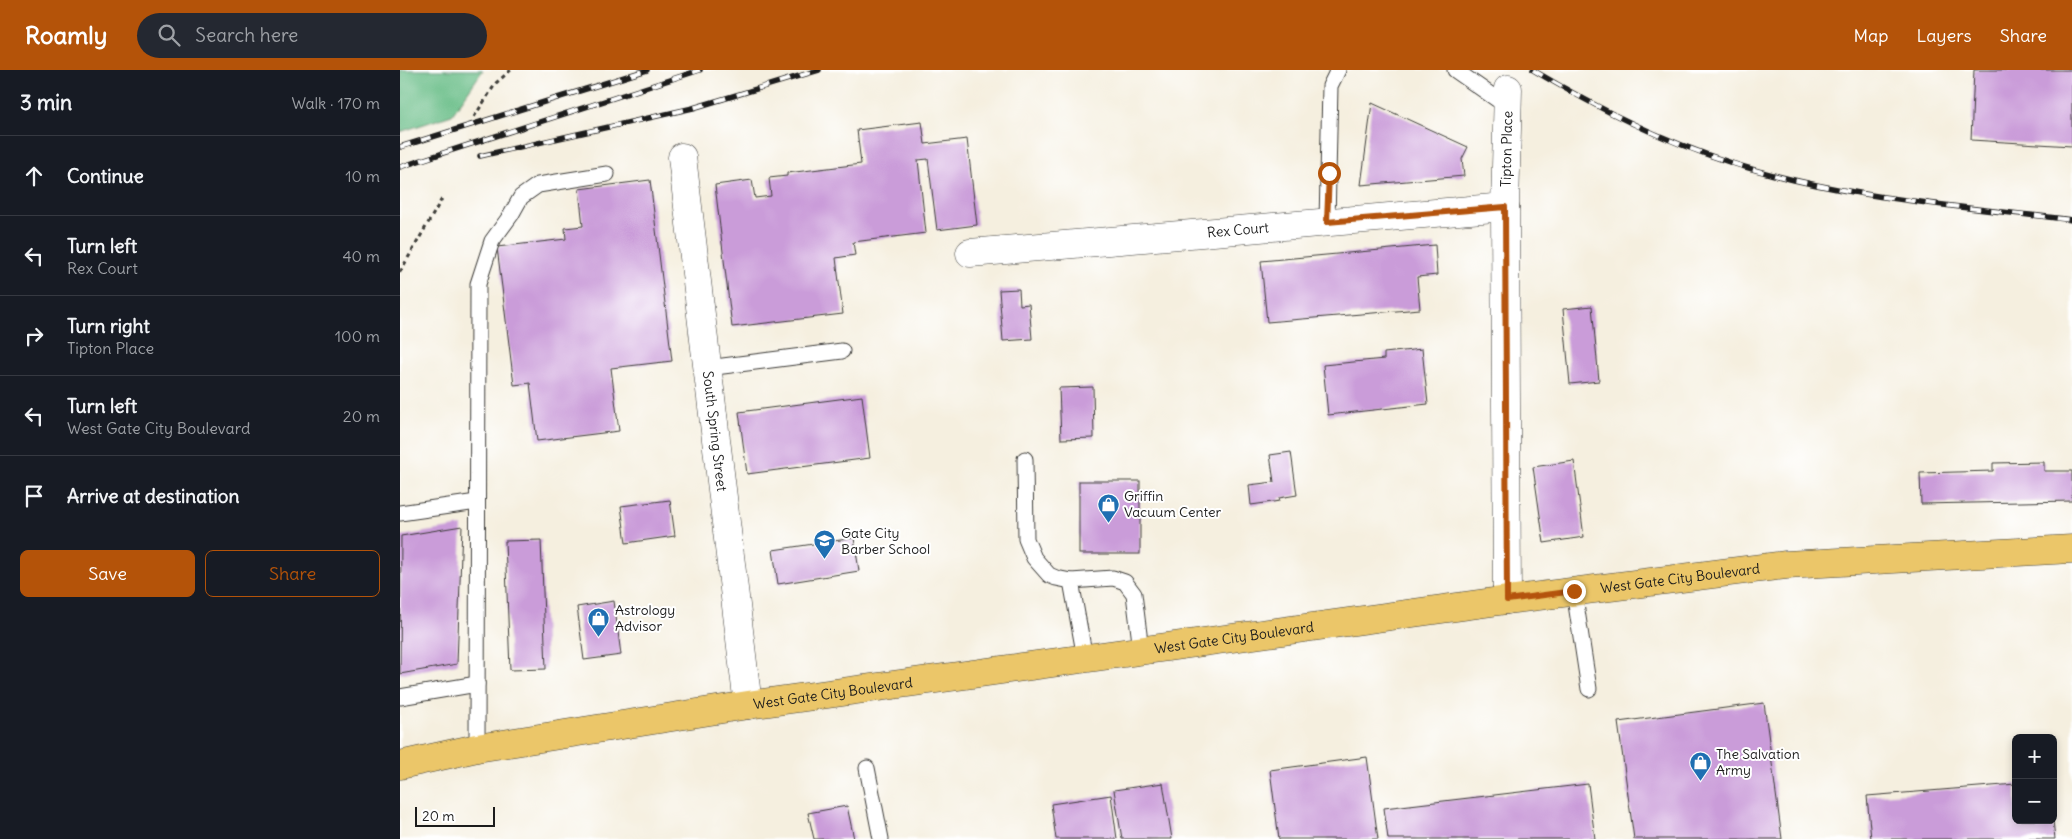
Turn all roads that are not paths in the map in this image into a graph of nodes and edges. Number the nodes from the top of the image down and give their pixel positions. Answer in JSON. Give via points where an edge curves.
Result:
{"nodes":[{"id":1,"x":1338,"y":70,"type":"edge"},
{"id":2,"x":1455,"y":70,"type":"edge"},
{"id":3,"x":1508,"y":98,"type":"joint"},
{"id":4,"x":682,"y":157,"type":"dead end"},
{"id":5,"x":607,"y":174,"type":"dead end"},
{"id":6,"x":1505,"y":207,"type":"junction"},
{"id":7,"x":1327,"y":222,"type":"junction"},
{"id":8,"x":970,"y":253,"type":"dead end"},
{"id":9,"x":842,"y":351,"type":"dead end"},
{"id":10,"x":708,"y":368,"type":"junction"},
{"id":11,"x":1025,"y":459,"type":"dead end"},
{"id":12,"x":477,"y":502,"type":"junction"},
{"id":13,"x":400,"y":513,"type":"edge"},
{"id":14,"x":2072,"y":549,"type":"edge"},
{"id":15,"x":1071,"y":581,"type":"junction"},
{"id":16,"x":1574,"y":591,"type":"junction"},
{"id":17,"x":1507,"y":600,"type":"junction"},
{"id":18,"x":1141,"y":650,"type":"junction"},
{"id":19,"x":1085,"y":658,"type":"junction"},
{"id":20,"x":476,"y":684,"type":"junction"},
{"id":21,"x":1589,"y":689,"type":"dead end"},
{"id":22,"x":400,"y":697,"type":"edge"},
{"id":23,"x":748,"y":705,"type":"junction"},
{"id":24,"x":476,"y":748,"type":"junction"},
{"id":25,"x":400,"y":765,"type":"edge"},
{"id":26,"x":868,"y":768,"type":"dead end"},
{"id":27,"x":881,"y":839,"type":"edge"}],
"edges":[{"from":1,"to":7,"type":"lane","via":[[1330,86]]},
{"from":2,"to":3,"type":"lane"},
{"from":3,"to":6,"type":"street","name":"Tipton Place"},
{"from":4,"to":10,"type":"street","name":"South Spring Street"},
{"from":5,"to":12,"type":"lane","via":[[538,186],[522,197],[492,241],[478,284]]},
{"from":6,"to":7,"type":"street","name":"Rex Court"},
{"from":6,"to":17,"type":"street","name":"Tipton Place"},
{"from":7,"to":8,"type":"street","name":"Rex Court"},
{"from":9,"to":10,"type":"lane"},
{"from":10,"to":23,"type":"street","name":"South Spring Street"},
{"from":11,"to":15,"type":"lane","via":[[1026,538],[1034,558],[1050,575]]},
{"from":12,"to":13,"type":"lane"},
{"from":12,"to":20,"type":"lane"},
{"from":14,"to":16,"type":"main road","name":"West Gate City Boulevard","via":[[1786,565]]},
{"from":15,"to":18,"type":"lane","via":[[1113,578],[1125,582],[1134,594]]},
{"from":15,"to":19,"type":"lane"},
{"from":16,"to":17,"type":"main road","name":"West Gate City Boulevard"},
{"from":16,"to":21,"type":"lane"},
{"from":17,"to":18,"type":"main road","name":"West Gate City Boulevard"},
{"from":18,"to":19,"type":"main road","name":"West Gate City Boulevard"},
{"from":19,"to":23,"type":"main road","name":"West Gate City Boulevard"},
{"from":20,"to":22,"type":"lane"},
{"from":20,"to":24,"type":"lane"},
{"from":23,"to":24,"type":"main road","name":"West Gate City Boulevard"},
{"from":24,"to":25,"type":"main road","name":"West Gate City Boulevard"},
{"from":26,"to":27,"type":"lane"}]}
